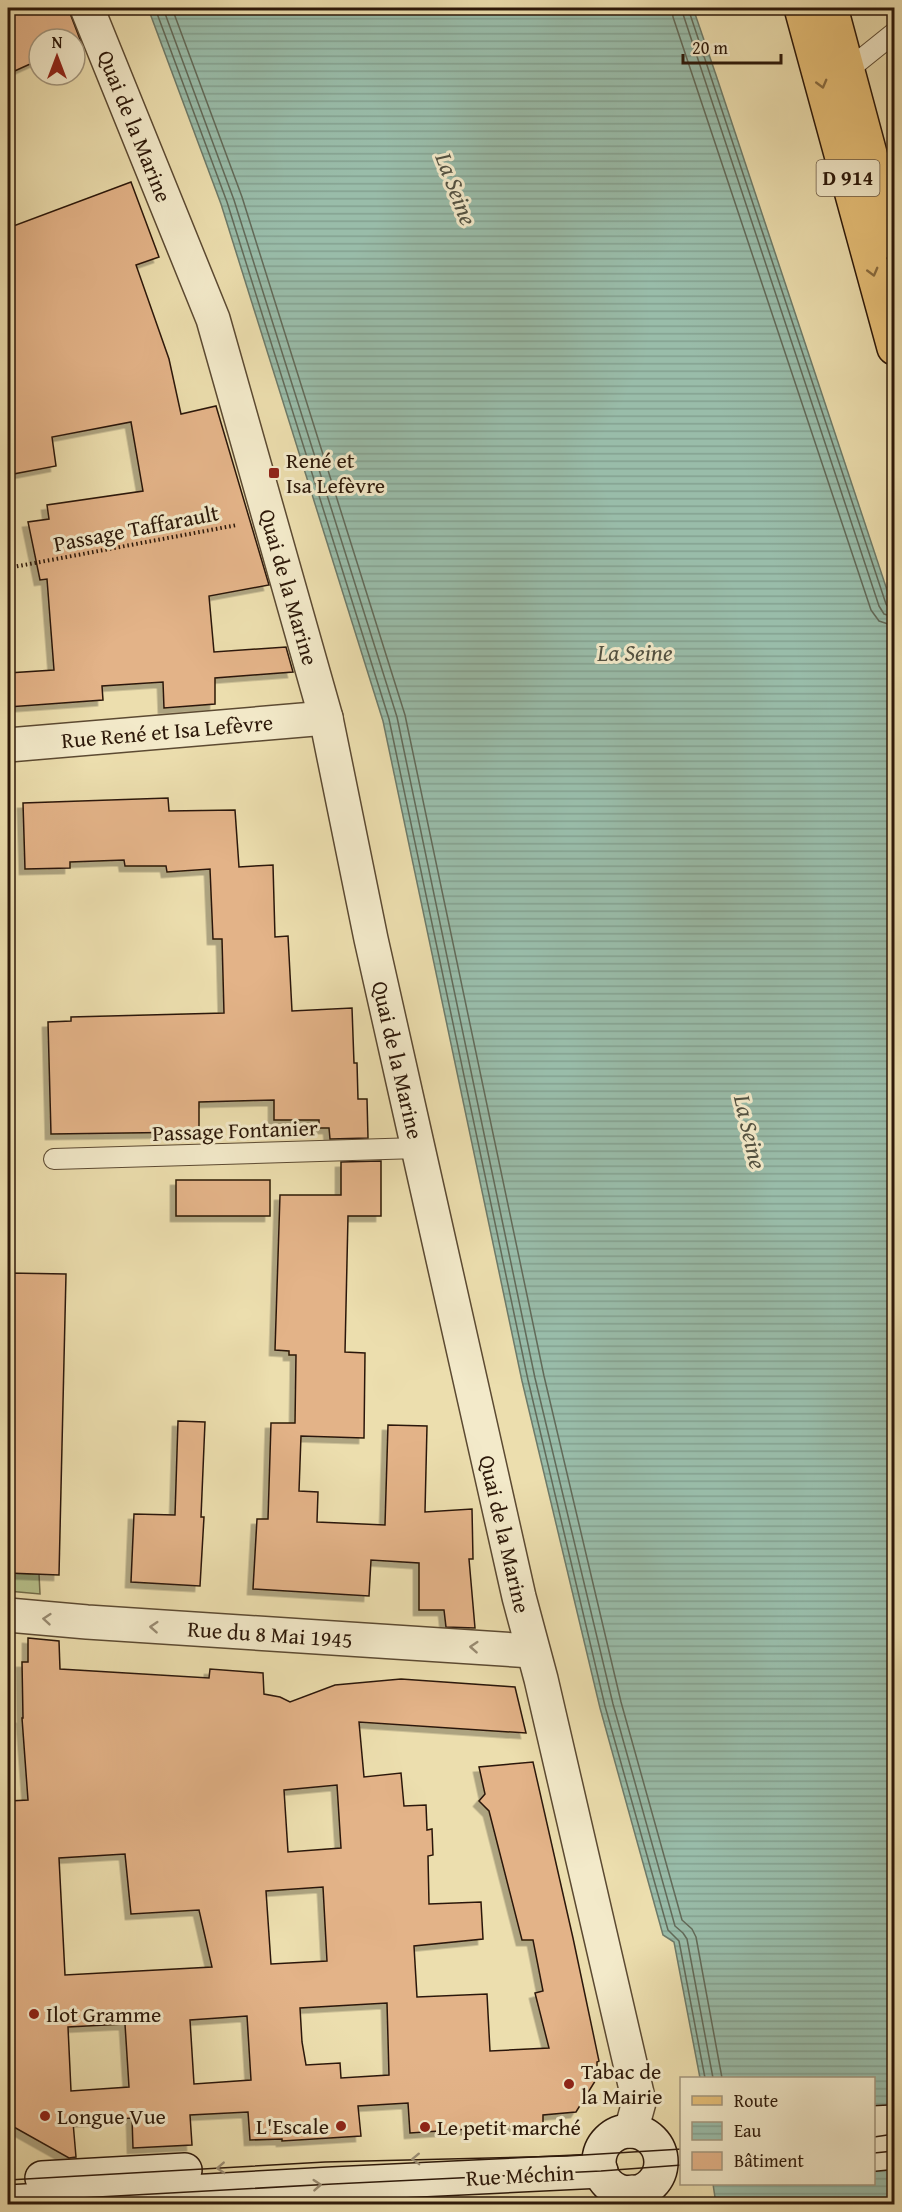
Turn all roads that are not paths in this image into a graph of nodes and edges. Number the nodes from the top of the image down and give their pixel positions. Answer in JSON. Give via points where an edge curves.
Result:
{"nodes":[{"id":1,"x":87,"y":8,"type":"edge"},
{"id":2,"x":801,"y":8,"type":"edge"},
{"id":3,"x":831,"y":8,"type":"edge"},
{"id":4,"x":894,"y":33,"type":"edge"},
{"id":5,"x":848,"y":70,"type":"junction"},
{"id":6,"x":894,"y":243,"type":"edge"},
{"id":7,"x":894,"y":348,"type":"edge"},
{"id":8,"x":326,"y":718,"type":"junction"},
{"id":9,"x":8,"y":745,"type":"edge"},
{"id":10,"x":418,"y":1148,"type":"junction"},
{"id":11,"x":54,"y":1159,"type":"dead end"},
{"id":12,"x":8,"y":1615,"type":"edge"},
{"id":13,"x":532,"y":1651,"type":"junction"},
{"id":14,"x":894,"y":2122,"type":"edge"},
{"id":15,"x":875,"y":2123,"type":"edge"},
{"id":16,"x":661,"y":2147,"type":"edge"},
{"id":17,"x":894,"y":2152,"type":"edge"},
{"id":18,"x":875,"y":2154,"type":"edge"},
{"id":19,"x":601,"y":2163,"type":"junction"},
{"id":20,"x":8,"y":2180,"type":"edge"},
{"id":21,"x":392,"y":2193,"type":"edge"},
{"id":22,"x":634,"y":2198,"type":"edge"},
{"id":23,"x":8,"y":2202,"type":"edge"}],
"edges":[{"from":1,"to":8,"type":"street","name":"Quai de la Marine","via":[[213,319]]},
{"from":2,"to":7,"type":"main road","number":"D 914","one_way":true},
{"from":3,"to":5,"type":"main road","number":"D 914"},
{"from":4,"to":5,"type":"lane"},
{"from":5,"to":6,"type":"main road","number":"D 914"},
{"from":8,"to":9,"type":"street","name":"Rue René et Isa Lefèvre"},
{"from":8,"to":10,"type":"street","name":"Quai de la Marine"},
{"from":10,"to":11,"type":"lane","name":"Passage Fontanier"},
{"from":10,"to":13,"type":"street","name":"Quai de la Marine"},
{"from":13,"to":12,"type":"street","name":"Rue du 8 Mai 1945","one_way":true},
{"from":13,"to":16,"type":"street","name":"Quai de la Marine","via":[[639,2102]]},
{"from":14,"to":15,"type":"street"},
{"from":16,"to":19,"type":"street","via":[[623,2132],[608,2140]]},
{"from":16,"to":22,"type":"street","via":[[657,2176]]},
{"from":17,"to":18,"type":"street"},
{"from":19,"to":20,"type":"street","name":"Rue Méchin","one_way":true,"via":[[388,2159]]},
{"from":19,"to":21,"type":"street","name":"Rue Méchin"},
{"from":19,"to":22,"type":"street","via":[[613,2187]]},
{"from":23,"to":21,"type":"street","name":"Rue Méchin","one_way":true}]}
